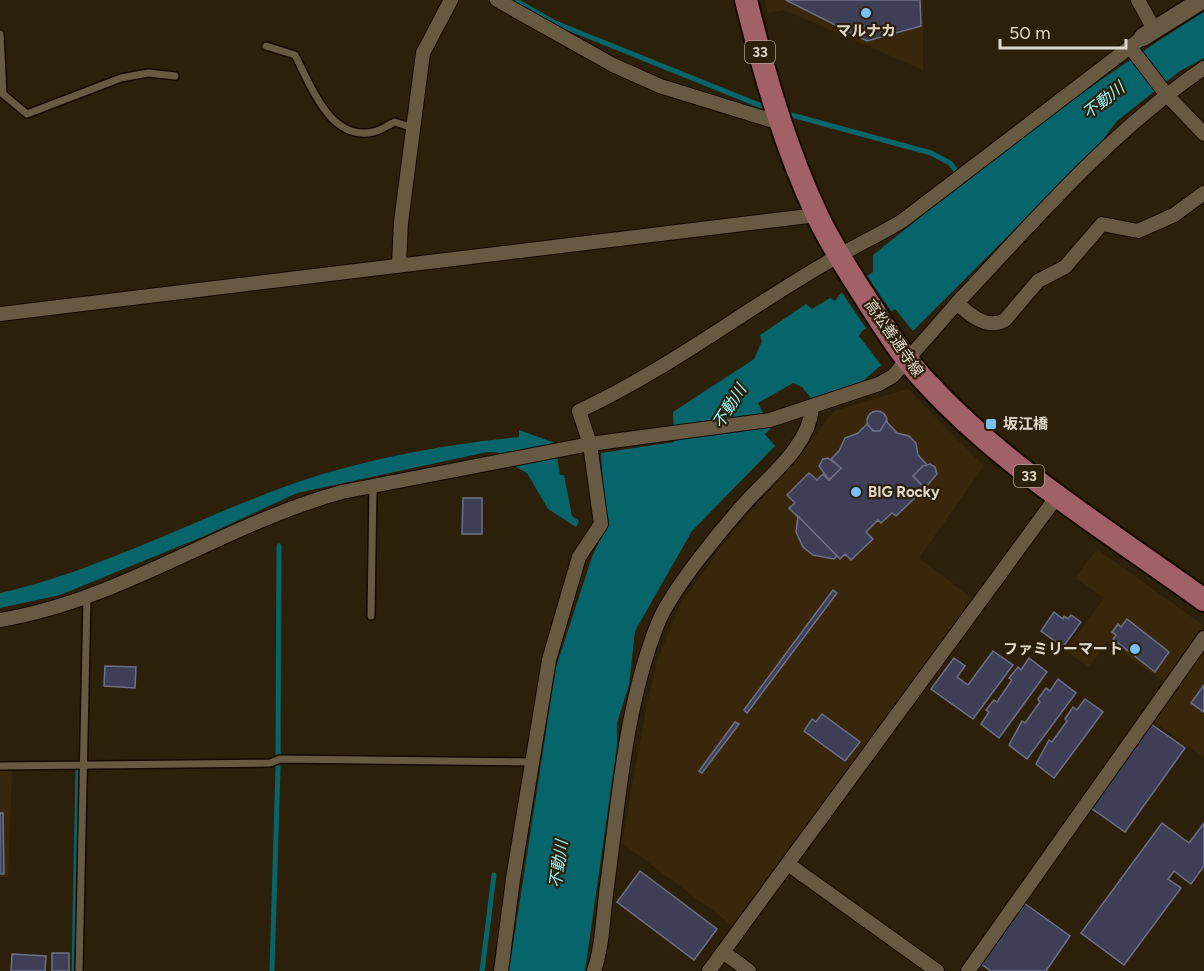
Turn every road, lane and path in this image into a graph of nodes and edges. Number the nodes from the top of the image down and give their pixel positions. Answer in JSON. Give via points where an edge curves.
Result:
{"nodes":[{"id":1,"x":451,"y":0,"type":"edge"},
{"id":2,"x":497,"y":0,"type":"edge"},
{"id":3,"x":746,"y":0,"type":"edge"},
{"id":4,"x":1138,"y":0,"type":"edge"},
{"id":5,"x":1202,"y":0,"type":"edge"},
{"id":6,"x":0,"y":34,"type":"edge"},
{"id":7,"x":1140,"y":41,"type":"junction"},
{"id":8,"x":266,"y":46,"type":"dead end"},
{"id":9,"x":1204,"y":68,"type":"edge"},
{"id":10,"x":175,"y":76,"type":"dead end"},
{"id":11,"x":1163,"y":90,"type":"junction"},
{"id":12,"x":2,"y":95,"type":"edge"},
{"id":13,"x":777,"y":114,"type":"junction"},
{"id":14,"x":413,"y":128,"type":"junction"},
{"id":15,"x":1204,"y":134,"type":"edge"},
{"id":16,"x":1204,"y":193,"type":"edge"},
{"id":17,"x":817,"y":215,"type":"junction"},
{"id":18,"x":839,"y":257,"type":"junction"},
{"id":19,"x":399,"y":264,"type":"junction"},
{"id":20,"x":957,"y":303,"type":"junction"},
{"id":21,"x":0,"y":314,"type":"edge"},
{"id":22,"x":907,"y":360,"type":"junction"},
{"id":23,"x":812,"y":408,"type":"junction"},
{"id":24,"x":590,"y":444,"type":"junction"},
{"id":25,"x":373,"y":486,"type":"junction"},
{"id":26,"x":1058,"y":495,"type":"junction"},
{"id":27,"x":87,"y":598,"type":"junction"},
{"id":28,"x":1204,"y":600,"type":"edge"},
{"id":29,"x":371,"y":616,"type":"dead end"},
{"id":30,"x":0,"y":620,"type":"edge"},
{"id":31,"x":1204,"y":638,"type":"edge"},
{"id":32,"x":531,"y":762,"type":"junction"},
{"id":33,"x":83,"y":764,"type":"junction"},
{"id":34,"x":0,"y":766,"type":"edge"},
{"id":35,"x":788,"y":864,"type":"junction"},
{"id":36,"x":723,"y":952,"type":"junction"},
{"id":37,"x":79,"y":971,"type":"edge"},
{"id":38,"x":501,"y":971,"type":"edge"},
{"id":39,"x":594,"y":971,"type":"edge"},
{"id":40,"x":709,"y":971,"type":"edge"},
{"id":41,"x":749,"y":971,"type":"edge"},
{"id":42,"x":937,"y":971,"type":"edge"},
{"id":43,"x":968,"y":971,"type":"edge"}],
"edges":[{"from":1,"to":14,"type":"street","via":[[423,53]]},
{"from":2,"to":13,"type":"street","via":[[613,65],[660,86]]},
{"from":3,"to":13,"type":"main road","name":"高松善通寺線","number":"33"},
{"from":4,"to":7,"type":"street"},
{"from":5,"to":7,"type":"street"},
{"from":6,"to":12,"type":"lane"},
{"from":7,"to":11,"type":"street"},
{"from":7,"to":18,"type":"street","via":[[902,221]]},
{"from":8,"to":14,"type":"lane","via":[[295,55],[326,113],[339,124],[357,132],[373,132],[395,122]]},
{"from":9,"to":11,"type":"street"},
{"from":10,"to":12,"type":"lane","via":[[148,73],[121,78],[27,114]]},
{"from":11,"to":15,"type":"street"},
{"from":11,"to":20,"type":"street"},
{"from":13,"to":17,"type":"main road","name":"高松善通寺線","number":"33"},
{"from":14,"to":19,"type":"street","via":[[400,222]]},
{"from":16,"to":20,"type":"street","via":[[1174,215],[1138,231],[1102,224],[1065,267],[1038,281],[998,324],[972,316]]},
{"from":17,"to":18,"type":"main road","name":"高松善通寺線","number":"33"},
{"from":17,"to":19,"type":"street"},
{"from":18,"to":22,"type":"main road","name":"高松善通寺線","number":"33"},
{"from":18,"to":24,"type":"street","via":[[664,365],[579,411]]},
{"from":19,"to":21,"type":"street"},
{"from":20,"to":22,"type":"street"},
{"from":22,"to":23,"type":"street","via":[[879,384]]},
{"from":22,"to":26,"type":"main road","name":"高松善通寺線","number":"33","via":[[983,438]]},
{"from":23,"to":24,"type":"street","via":[[770,420]]},
{"from":23,"to":39,"type":"street","via":[[811,423],[789,456],[737,512],[676,590],[659,621],[645,661],[627,744]]},
{"from":24,"to":25,"type":"street"},
{"from":24,"to":32,"type":"street","via":[[601,524],[579,556],[549,660]]},
{"from":25,"to":27,"type":"street","via":[[302,503]]},
{"from":25,"to":29,"type":"lane"},
{"from":26,"to":28,"type":"main road","name":"高松善通寺線","number":"33"},
{"from":26,"to":35,"type":"street"},
{"from":27,"to":30,"type":"street","via":[[38,614]]},
{"from":27,"to":33,"type":"lane"},
{"from":31,"to":43,"type":"street"},
{"from":32,"to":33,"type":"lane","via":[[280,759],[270,763]]},
{"from":32,"to":38,"type":"street"},
{"from":33,"to":34,"type":"lane"},
{"from":33,"to":37,"type":"lane"},
{"from":35,"to":36,"type":"street"},
{"from":35,"to":42,"type":"street"},
{"from":36,"to":40,"type":"street"},
{"from":36,"to":41,"type":"street"}]}
